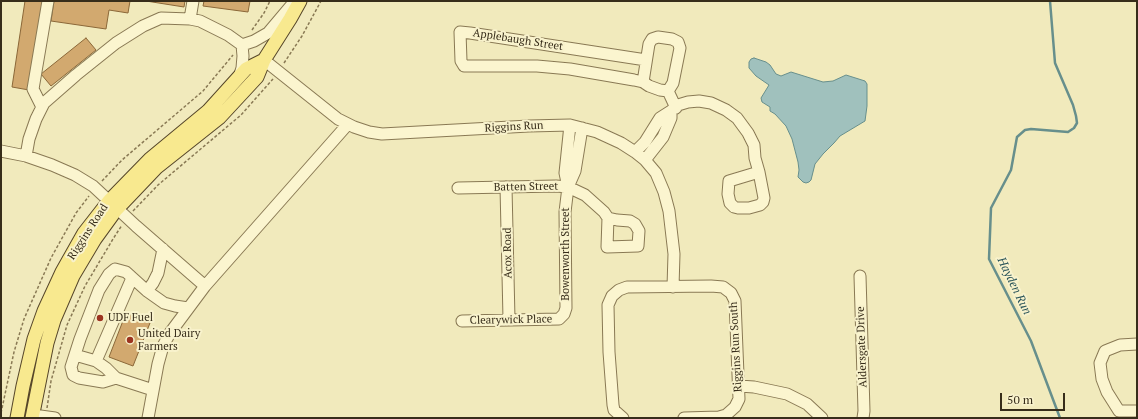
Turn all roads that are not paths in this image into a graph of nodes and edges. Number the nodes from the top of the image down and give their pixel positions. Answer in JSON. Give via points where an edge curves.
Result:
{"nodes":[{"id":1,"x":48,"y":1,"type":"edge"},
{"id":2,"x":193,"y":1,"type":"edge"},
{"id":3,"x":294,"y":1,"type":"edge"},
{"id":4,"x":300,"y":1,"type":"edge"},
{"id":5,"x":190,"y":19,"type":"junction"},
{"id":6,"x":242,"y":45,"type":"junction"},
{"id":7,"x":264,"y":60,"type":"junction"},
{"id":8,"x":646,"y":60,"type":"junction"},
{"id":9,"x":239,"y":77,"type":"junction"},
{"id":10,"x":643,"y":82,"type":"junction"},
{"id":11,"x":668,"y":90,"type":"junction"},
{"id":12,"x":42,"y":107,"type":"junction"},
{"id":13,"x":674,"y":109,"type":"junction"},
{"id":14,"x":348,"y":124,"type":"junction"},
{"id":15,"x":570,"y":125,"type":"junction"},
{"id":16,"x":582,"y":128,"type":"junction"},
{"id":17,"x":652,"y":131,"type":"junction"},
{"id":18,"x":662,"y":138,"type":"junction"},
{"id":19,"x":1,"y":151,"type":"edge"},
{"id":20,"x":635,"y":152,"type":"junction"},
{"id":21,"x":26,"y":156,"type":"junction"},
{"id":22,"x":645,"y":160,"type":"junction"},
{"id":23,"x":759,"y":172,"type":"dead end"},
{"id":24,"x":506,"y":187,"type":"junction"},
{"id":25,"x":568,"y":187,"type":"junction"},
{"id":26,"x":458,"y":188,"type":"dead end"},
{"id":27,"x":113,"y":205,"type":"junction"},
{"id":28,"x":608,"y":218,"type":"dead end"},
{"id":29,"x":163,"y":249,"type":"junction"},
{"id":30,"x":860,"y":276,"type":"dead end"},
{"id":31,"x":132,"y":278,"type":"junction"},
{"id":32,"x":205,"y":286,"type":"junction"},
{"id":33,"x":673,"y":287,"type":"junction"},
{"id":34,"x":147,"y":291,"type":"junction"},
{"id":35,"x":188,"y":308,"type":"junction"},
{"id":36,"x":509,"y":319,"type":"junction"},
{"id":37,"x":559,"y":319,"type":"joint"},
{"id":38,"x":462,"y":321,"type":"dead end"},
{"id":39,"x":1137,"y":344,"type":"edge"},
{"id":40,"x":75,"y":355,"type":"junction"},
{"id":41,"x":96,"y":361,"type":"junction"},
{"id":42,"x":116,"y":378,"type":"junction"},
{"id":43,"x":738,"y":386,"type":"junction"},
{"id":44,"x":153,"y":390,"type":"junction"},
{"id":45,"x":1135,"y":413,"type":"edge"},
{"id":46,"x":1119,"y":414,"type":"edge"},
{"id":47,"x":41,"y":417,"type":"edge"},
{"id":48,"x":17,"y":418,"type":"edge"},
{"id":49,"x":148,"y":418,"type":"edge"},
{"id":50,"x":622,"y":418,"type":"edge"},
{"id":51,"x":684,"y":418,"type":"edge"},
{"id":52,"x":716,"y":418,"type":"edge"},
{"id":53,"x":822,"y":418,"type":"edge"},
{"id":54,"x":863,"y":418,"type":"edge"}],
"edges":[{"from":1,"to":12,"type":"street","via":[[33,89]]},
{"from":2,"to":5,"type":"street"},
{"from":3,"to":6,"type":"street","via":[[268,34]]},
{"from":4,"to":7,"type":"main road","name":"Riggins Road"},
{"from":5,"to":6,"type":"street","via":[[200,21],[228,35]]},
{"from":5,"to":12,"type":"street","via":[[161,18],[116,42]]},
{"from":6,"to":9,"type":"street","via":[[242,68]]},
{"from":7,"to":9,"type":"main road","name":"Riggins Road","via":[[246,69]]},
{"from":7,"to":14,"type":"street","name":"Riggins Run","via":[[338,119]]},
{"from":7,"to":27,"type":"main road","name":"Riggins Road","via":[[257,77],[219,118]]},
{"from":8,"to":10,"type":"street"},
{"from":8,"to":10,"type":"street","name":"Applebaugh Street","via":[[460,32],[461,61],[464,66],[537,66]]},
{"from":8,"to":11,"type":"street","via":[[652,39],[658,37],[678,42],[680,48],[673,83]]},
{"from":9,"to":27,"type":"main road","name":"Riggins Road","via":[[208,111],[150,159]]},
{"from":10,"to":11,"type":"street","name":"Applebaugh Street","via":[[660,90]]},
{"from":11,"to":13,"type":"street"},
{"from":12,"to":21,"type":"street","via":[[29,139]]},
{"from":13,"to":17,"type":"street","via":[[660,118]]},
{"from":13,"to":18,"type":"street"},
{"from":13,"to":23,"type":"street","via":[[678,105],[699,101],[711,103],[737,118],[754,145]]},
{"from":14,"to":15,"type":"street","name":"Riggins Run","via":[[382,134]]},
{"from":14,"to":32,"type":"street"},
{"from":15,"to":16,"type":"street","name":"Riggins Run"},
{"from":15,"to":25,"type":"street","name":"Bowenworth Street","via":[[565,173]]},
{"from":16,"to":20,"type":"street","name":"Riggins Run","via":[[608,136]]},
{"from":16,"to":25,"type":"street","name":"Bowenworth Street","via":[[575,171]]},
{"from":17,"to":18,"type":"street"},
{"from":17,"to":20,"type":"street"},
{"from":18,"to":22,"type":"street"},
{"from":19,"to":21,"type":"street"},
{"from":20,"to":22,"type":"street","name":"Riggins Run"},
{"from":21,"to":27,"type":"street","via":[[75,175],[93,186]]},
{"from":22,"to":33,"type":"street","name":"Riggins Run","via":[[656,173],[669,211],[674,254]]},
{"from":24,"to":25,"type":"street","name":"Batten Street"},
{"from":24,"to":26,"type":"street","name":"Batten Street"},
{"from":24,"to":36,"type":"street","name":"Acox Road"},
{"from":25,"to":28,"type":"street","name":"Batten Street","via":[[585,195]]},
{"from":25,"to":37,"type":"street","name":"Bowenworth Street","via":[[565,212],[566,308]]},
{"from":27,"to":29,"type":"street"},
{"from":27,"to":47,"type":"main road","name":"Riggins Road","via":[[77,270],[54,320],[47,343]]},
{"from":27,"to":48,"type":"main road","name":"Riggins Road","via":[[84,233],[44,311],[34,339]]},
{"from":29,"to":32,"type":"street"},
{"from":29,"to":34,"type":"street","via":[[158,273]]},
{"from":30,"to":54,"type":"street","name":"Aldersgate Drive"},
{"from":31,"to":34,"type":"street"},
{"from":31,"to":40,"type":"street","via":[[126,272],[115,269],[109,274],[99,290]]},
{"from":31,"to":41,"type":"street"},
{"from":32,"to":35,"type":"street"},
{"from":33,"to":43,"type":"street","name":"Riggins Run South","via":[[723,287],[731,292],[735,302]]},
{"from":33,"to":50,"type":"street","name":"Riggins Run South","via":[[626,288],[612,296],[608,305],[613,405],[614,410]]},
{"from":34,"to":35,"type":"street","via":[[164,303]]},
{"from":35,"to":44,"type":"street","via":[[163,346]]},
{"from":36,"to":37,"type":"street","name":"Clearywick Place"},
{"from":36,"to":38,"type":"street","name":"Clearywick Place"},
{"from":39,"to":46,"type":"street","via":[[1120,344],[1105,351],[1100,363],[1102,379]]},
{"from":40,"to":41,"type":"street"},
{"from":40,"to":42,"type":"street","via":[[71,367],[74,375],[79,378],[103,382]]},
{"from":41,"to":42,"type":"street"},
{"from":42,"to":44,"type":"street"},
{"from":43,"to":52,"type":"street","name":"Riggins Run South","via":[[739,399],[735,407],[726,415]]},
{"from":43,"to":53,"type":"street","via":[[787,394],[807,404]]},
{"from":44,"to":49,"type":"street"},
{"from":45,"to":46,"type":"street"},
{"from":51,"to":52,"type":"street","name":"Riggins Run South"}]}
